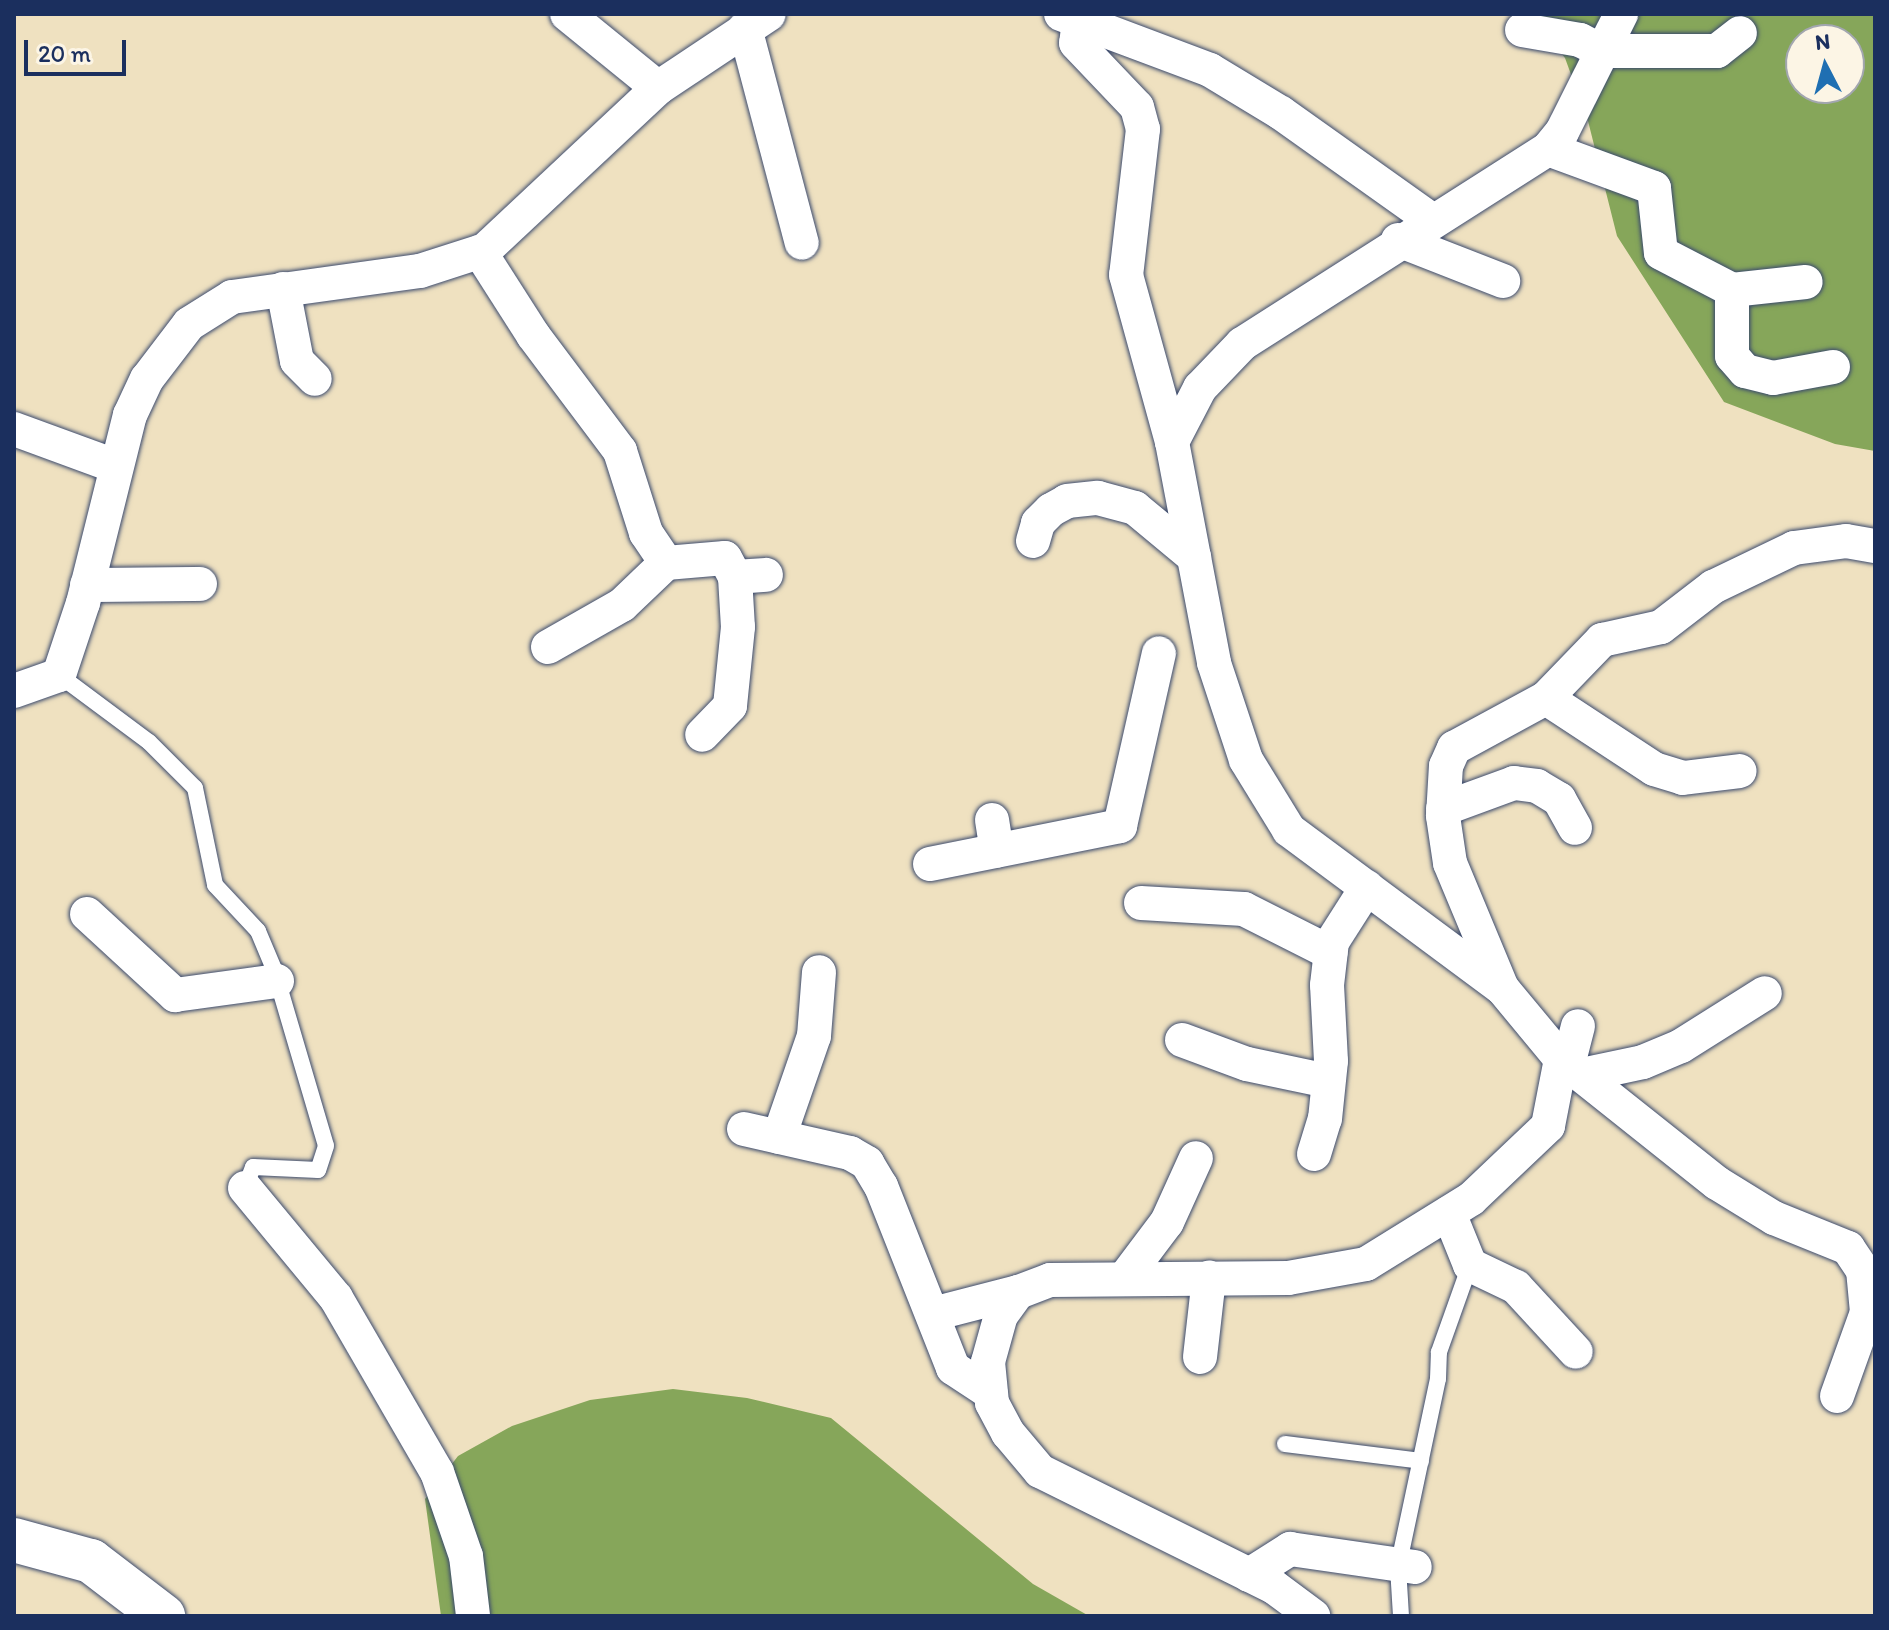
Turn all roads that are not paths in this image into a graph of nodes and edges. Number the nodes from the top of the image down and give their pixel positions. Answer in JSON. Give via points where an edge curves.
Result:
{"nodes":[{"id":1,"x":567,"y":14,"type":"edge"},
{"id":2,"x":1621,"y":14,"type":"edge"},
{"id":3,"x":1070,"y":17,"type":"edge"},
{"id":4,"x":757,"y":21,"type":"edge"},
{"id":5,"x":1522,"y":30,"type":"dead end"},
{"id":6,"x":1740,"y":33,"type":"dead end"},
{"id":7,"x":1602,"y":51,"type":"junction"},
{"id":8,"x":658,"y":88,"type":"junction"},
{"id":9,"x":1548,"y":149,"type":"junction"},
{"id":10,"x":1430,"y":219,"type":"junction"},
{"id":11,"x":1398,"y":240,"type":"junction"},
{"id":12,"x":802,"y":243,"type":"dead end"},
{"id":13,"x":480,"y":252,"type":"junction"},
{"id":14,"x":1503,"y":281,"type":"dead end"},
{"id":15,"x":1806,"y":282,"type":"dead end"},
{"id":16,"x":283,"y":289,"type":"junction"},
{"id":17,"x":1732,"y":290,"type":"junction"},
{"id":18,"x":1833,"y":367,"type":"dead end"},
{"id":19,"x":315,"y":379,"type":"dead end"},
{"id":20,"x":14,"y":429,"type":"edge"},
{"id":21,"x":1172,"y":442,"type":"junction"},
{"id":22,"x":115,"y":466,"type":"junction"},
{"id":23,"x":1033,"y":541,"type":"dead end"},
{"id":24,"x":1875,"y":546,"type":"edge"},
{"id":25,"x":1194,"y":557,"type":"junction"},
{"id":26,"x":666,"y":563,"type":"junction"},
{"id":27,"x":200,"y":584,"type":"dead end"},
{"id":28,"x":87,"y":585,"type":"junction"},
{"id":29,"x":1207,"y":624,"type":"junction"},
{"id":30,"x":548,"y":647,"type":"dead end"},
{"id":31,"x":59,"y":675,"type":"junction"},
{"id":32,"x":14,"y":691,"type":"edge"},
{"id":33,"x":1546,"y":698,"type":"junction"},
{"id":34,"x":721,"y":729,"type":"dead end"},
{"id":35,"x":1740,"y":771,"type":"dead end"},
{"id":36,"x":1443,"y":809,"type":"junction"},
{"id":37,"x":1575,"y":828,"type":"dead end"},
{"id":38,"x":930,"y":864,"type":"dead end"},
{"id":39,"x":1367,"y":887,"type":"junction"},
{"id":40,"x":1141,"y":903,"type":"dead end"},
{"id":41,"x":87,"y":914,"type":"dead end"},
{"id":42,"x":1331,"y":953,"type":"junction"},
{"id":43,"x":819,"y":972,"type":"dead end"},
{"id":44,"x":277,"y":981,"type":"junction"},
{"id":45,"x":1502,"y":988,"type":"junction"},
{"id":46,"x":1765,"y":993,"type":"dead end"},
{"id":47,"x":1578,"y":1026,"type":"dead end"},
{"id":48,"x":1182,"y":1040,"type":"dead end"},
{"id":49,"x":1570,"y":1066,"type":"junction"},
{"id":50,"x":1328,"y":1081,"type":"junction"},
{"id":51,"x":744,"y":1129,"type":"dead end"},
{"id":52,"x":779,"y":1137,"type":"junction"},
{"id":53,"x":1314,"y":1154,"type":"dead end"},
{"id":54,"x":1196,"y":1158,"type":"dead end"},
{"id":55,"x":245,"y":1188,"type":"joint"},
{"id":56,"x":1449,"y":1213,"type":"junction"},
{"id":57,"x":1470,"y":1265,"type":"junction"},
{"id":58,"x":1209,"y":1278,"type":"junction"},
{"id":59,"x":1124,"y":1279,"type":"junction"},
{"id":60,"x":1018,"y":1292,"type":"junction"},
{"id":61,"x":933,"y":1314,"type":"junction"},
{"id":62,"x":1871,"y":1315,"type":"edge"},
{"id":63,"x":1576,"y":1352,"type":"dead end"},
{"id":64,"x":1200,"y":1357,"type":"dead end"},
{"id":65,"x":991,"y":1393,"type":"junction"},
{"id":66,"x":1837,"y":1396,"type":"dead end"},
{"id":67,"x":1285,"y":1444,"type":"dead end"},
{"id":68,"x":1421,"y":1461,"type":"junction"},
{"id":69,"x":14,"y":1540,"type":"edge"},
{"id":70,"x":1406,"y":1567,"type":"junction"},
{"id":71,"x":1249,"y":1575,"type":"junction"},
{"id":72,"x":163,"y":1616,"type":"edge"},
{"id":73,"x":473,"y":1616,"type":"edge"},
{"id":74,"x":1313,"y":1616,"type":"edge"},
{"id":75,"x":1401,"y":1616,"type":"edge"}],
"edges":[{"from":1,"to":8,"type":"street"},
{"from":2,"to":7,"type":"street"},
{"from":3,"to":10,"type":"street","via":[[1210,70],[1281,113]]},
{"from":3,"to":21,"type":"street","via":[[1076,43],[1137,107],[1143,129],[1126,275]]},
{"from":4,"to":8,"type":"street"},
{"from":4,"to":12,"type":"street"},
{"from":5,"to":7,"type":"street","via":[[1580,40]]},
{"from":6,"to":7,"type":"street","via":[[1717,51]]},
{"from":7,"to":9,"type":"street","via":[[1562,132]]},
{"from":8,"to":13,"type":"street"},
{"from":9,"to":10,"type":"street"},
{"from":9,"to":17,"type":"street","via":[[1654,188],[1661,253]]},
{"from":10,"to":11,"type":"street"},
{"from":11,"to":14,"type":"street"},
{"from":11,"to":21,"type":"street","via":[[1242,344],[1200,388]]},
{"from":13,"to":16,"type":"street","via":[[420,271]]},
{"from":13,"to":26,"type":"street","via":[[533,335],[620,451],[646,533]]},
{"from":15,"to":17,"type":"street"},
{"from":16,"to":19,"type":"street","via":[[297,361]]},
{"from":16,"to":22,"type":"street","via":[[232,297],[189,324],[147,379]]},
{"from":17,"to":18,"type":"street","via":[[1732,356],[1745,371],[1788,377]]},
{"from":20,"to":22,"type":"street"},
{"from":21,"to":25,"type":"street"},
{"from":22,"to":28,"type":"street"},
{"from":23,"to":25,"type":"street","via":[[1038,523],[1051,510],[1067,501],[1098,498],[1135,508]]},
{"from":24,"to":33,"type":"street","via":[[1846,541],[1794,548],[1713,587],[1661,627],[1602,640]]},
{"from":25,"to":29,"type":"street"},
{"from":26,"to":30,"type":"street","via":[[622,605]]},
{"from":26,"to":34,"type":"street","via":[[725,558],[750,576],[738,627],[730,706]]},
{"from":27,"to":28,"type":"street"},
{"from":28,"to":31,"type":"street"},
{"from":29,"to":38,"type":"street","via":[[1151,659],[1120,826],[994,835]]},
{"from":29,"to":39,"type":"street","via":[[1246,760],[1289,830]]},
{"from":31,"to":32,"type":"street"},
{"from":31,"to":44,"type":"lane","via":[[149,742],[195,788],[215,885],[258,931]]},
{"from":33,"to":35,"type":"street","via":[[1654,769],[1683,778]]},
{"from":33,"to":36,"type":"street","via":[[1454,748],[1446,766]]},
{"from":36,"to":37,"type":"street","via":[[1514,783],[1537,786],[1559,799]]},
{"from":36,"to":45,"type":"street","via":[[1450,863]]},
{"from":39,"to":42,"type":"street","via":[[1332,942]]},
{"from":39,"to":45,"type":"street"},
{"from":40,"to":42,"type":"street","via":[[1244,909]]},
{"from":41,"to":44,"type":"street","via":[[175,995]]},
{"from":42,"to":50,"type":"street"},
{"from":43,"to":52,"type":"street","via":[[814,1036]]},
{"from":44,"to":55,"type":"lane","via":[[326,1146],[318,1170],[253,1167]]},
{"from":45,"to":49,"type":"street"},
{"from":46,"to":49,"type":"street","via":[[1681,1046],[1643,1062]]},
{"from":47,"to":49,"type":"street"},
{"from":48,"to":50,"type":"street","via":[[1247,1064]]},
{"from":49,"to":56,"type":"street","via":[[1548,1126],[1471,1199]]},
{"from":49,"to":62,"type":"street","via":[[1717,1183],[1774,1218],[1848,1248],[1863,1270]]},
{"from":50,"to":53,"type":"street"},
{"from":51,"to":52,"type":"street"},
{"from":52,"to":61,"type":"street","via":[[850,1153],[867,1163]]},
{"from":54,"to":59,"type":"street","via":[[1167,1222]]},
{"from":55,"to":73,"type":"street","via":[[336,1298],[437,1472],[466,1556]]},
{"from":56,"to":57,"type":"street"},
{"from":56,"to":58,"type":"street","via":[[1366,1264],[1288,1278]]},
{"from":57,"to":63,"type":"street","via":[[1516,1287]]},
{"from":57,"to":68,"type":"lane","via":[[1439,1352]]},
{"from":58,"to":59,"type":"street"},
{"from":58,"to":64,"type":"street"},
{"from":59,"to":60,"type":"street","via":[[1050,1280]]},
{"from":60,"to":61,"type":"street"},
{"from":60,"to":65,"type":"street","via":[[1001,1315],[988,1362]]},
{"from":61,"to":65,"type":"street","via":[[953,1368]]},
{"from":62,"to":66,"type":"street"},
{"from":65,"to":71,"type":"street","via":[[1008,1433],[1040,1471]]},
{"from":67,"to":68,"type":"lane"},
{"from":68,"to":70,"type":"lane"},
{"from":69,"to":72,"type":"street","via":[[91,1561]]},
{"from":70,"to":71,"type":"street","via":[[1290,1549]]},
{"from":70,"to":75,"type":"lane"},
{"from":71,"to":74,"type":"street"}]}
